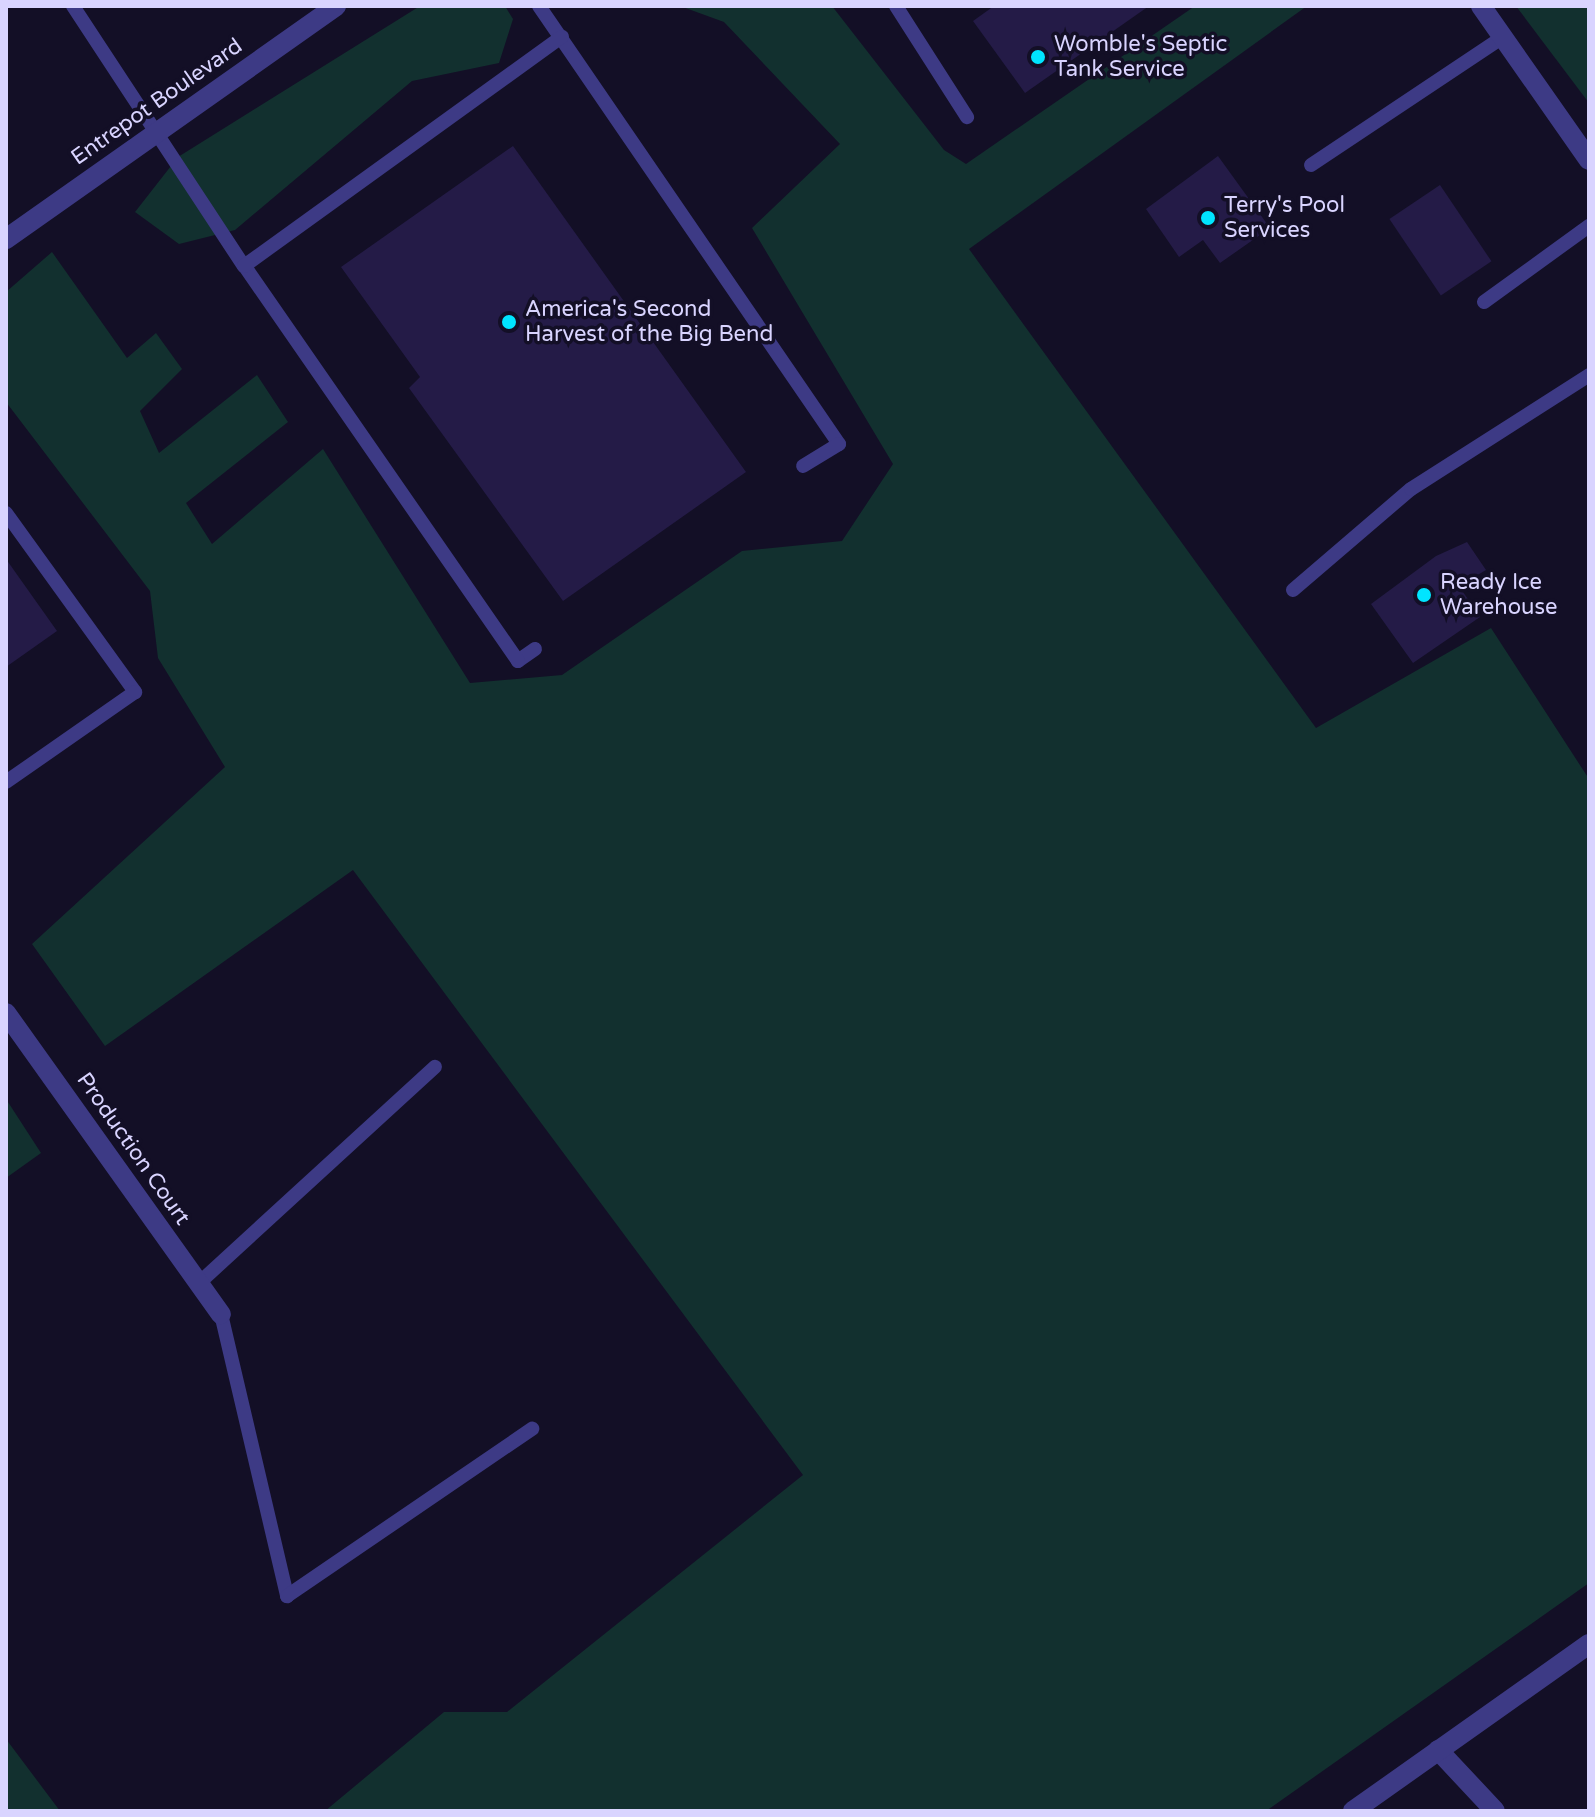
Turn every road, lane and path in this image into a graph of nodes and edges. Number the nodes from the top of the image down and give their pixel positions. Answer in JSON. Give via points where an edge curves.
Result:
{"nodes":[{"id":1,"x":73,"y":6,"type":"edge"},
{"id":2,"x":336,"y":6,"type":"edge"},
{"id":3,"x":539,"y":6,"type":"edge"},
{"id":4,"x":896,"y":6,"type":"edge"},
{"id":5,"x":1481,"y":6,"type":"edge"},
{"id":6,"x":314,"y":12,"type":"edge"},
{"id":7,"x":562,"y":37,"type":"junction"},
{"id":8,"x":1503,"y":37,"type":"junction"},
{"id":9,"x":967,"y":117,"type":"dead end"},
{"id":10,"x":157,"y":131,"type":"junction"},
{"id":11,"x":1589,"y":160,"type":"edge"},
{"id":12,"x":1311,"y":165,"type":"dead end"},
{"id":13,"x":1589,"y":226,"type":"edge"},
{"id":14,"x":6,"y":239,"type":"edge"},
{"id":15,"x":244,"y":266,"type":"junction"},
{"id":16,"x":1484,"y":302,"type":"dead end"},
{"id":17,"x":1589,"y":375,"type":"edge"},
{"id":18,"x":803,"y":466,"type":"dead end"},
{"id":19,"x":6,"y":513,"type":"edge"},
{"id":20,"x":1293,"y":590,"type":"dead end"},
{"id":21,"x":535,"y":649,"type":"dead end"},
{"id":22,"x":6,"y":782,"type":"edge"},
{"id":23,"x":9,"y":1024,"type":"edge"},
{"id":24,"x":435,"y":1067,"type":"dead end"},
{"id":25,"x":199,"y":1283,"type":"junction"},
{"id":26,"x":221,"y":1314,"type":"joint"},
{"id":27,"x":532,"y":1429,"type":"dead end"},
{"id":28,"x":1589,"y":1644,"type":"edge"},
{"id":29,"x":1438,"y":1750,"type":"junction"},
{"id":30,"x":1353,"y":1811,"type":"edge"},
{"id":31,"x":1495,"y":1811,"type":"edge"}],
"edges":[{"from":1,"to":10,"type":"lane"},
{"from":2,"to":6,"type":"street","name":"Entrepot Boulevard"},
{"from":3,"to":7,"type":"lane"},
{"from":4,"to":9,"type":"lane"},
{"from":5,"to":8,"type":"street"},
{"from":6,"to":10,"type":"street","name":"Entrepot Boulevard"},
{"from":7,"to":15,"type":"lane"},
{"from":7,"to":18,"type":"lane","via":[[839,444]]},
{"from":8,"to":11,"type":"street"},
{"from":8,"to":12,"type":"lane"},
{"from":10,"to":14,"type":"street","name":"Entrepot Boulevard"},
{"from":10,"to":15,"type":"lane"},
{"from":13,"to":16,"type":"lane"},
{"from":15,"to":21,"type":"lane","via":[[518,661]]},
{"from":17,"to":20,"type":"lane","via":[[1411,489]]},
{"from":19,"to":22,"type":"lane","via":[[135,692]]},
{"from":23,"to":25,"type":"street","name":"Production Court"},
{"from":24,"to":25,"type":"lane"},
{"from":25,"to":26,"type":"street","name":"Production Court"},
{"from":26,"to":27,"type":"lane","via":[[287,1596]]},
{"from":28,"to":29,"type":"street"},
{"from":29,"to":30,"type":"street"},
{"from":29,"to":31,"type":"street"}]}
